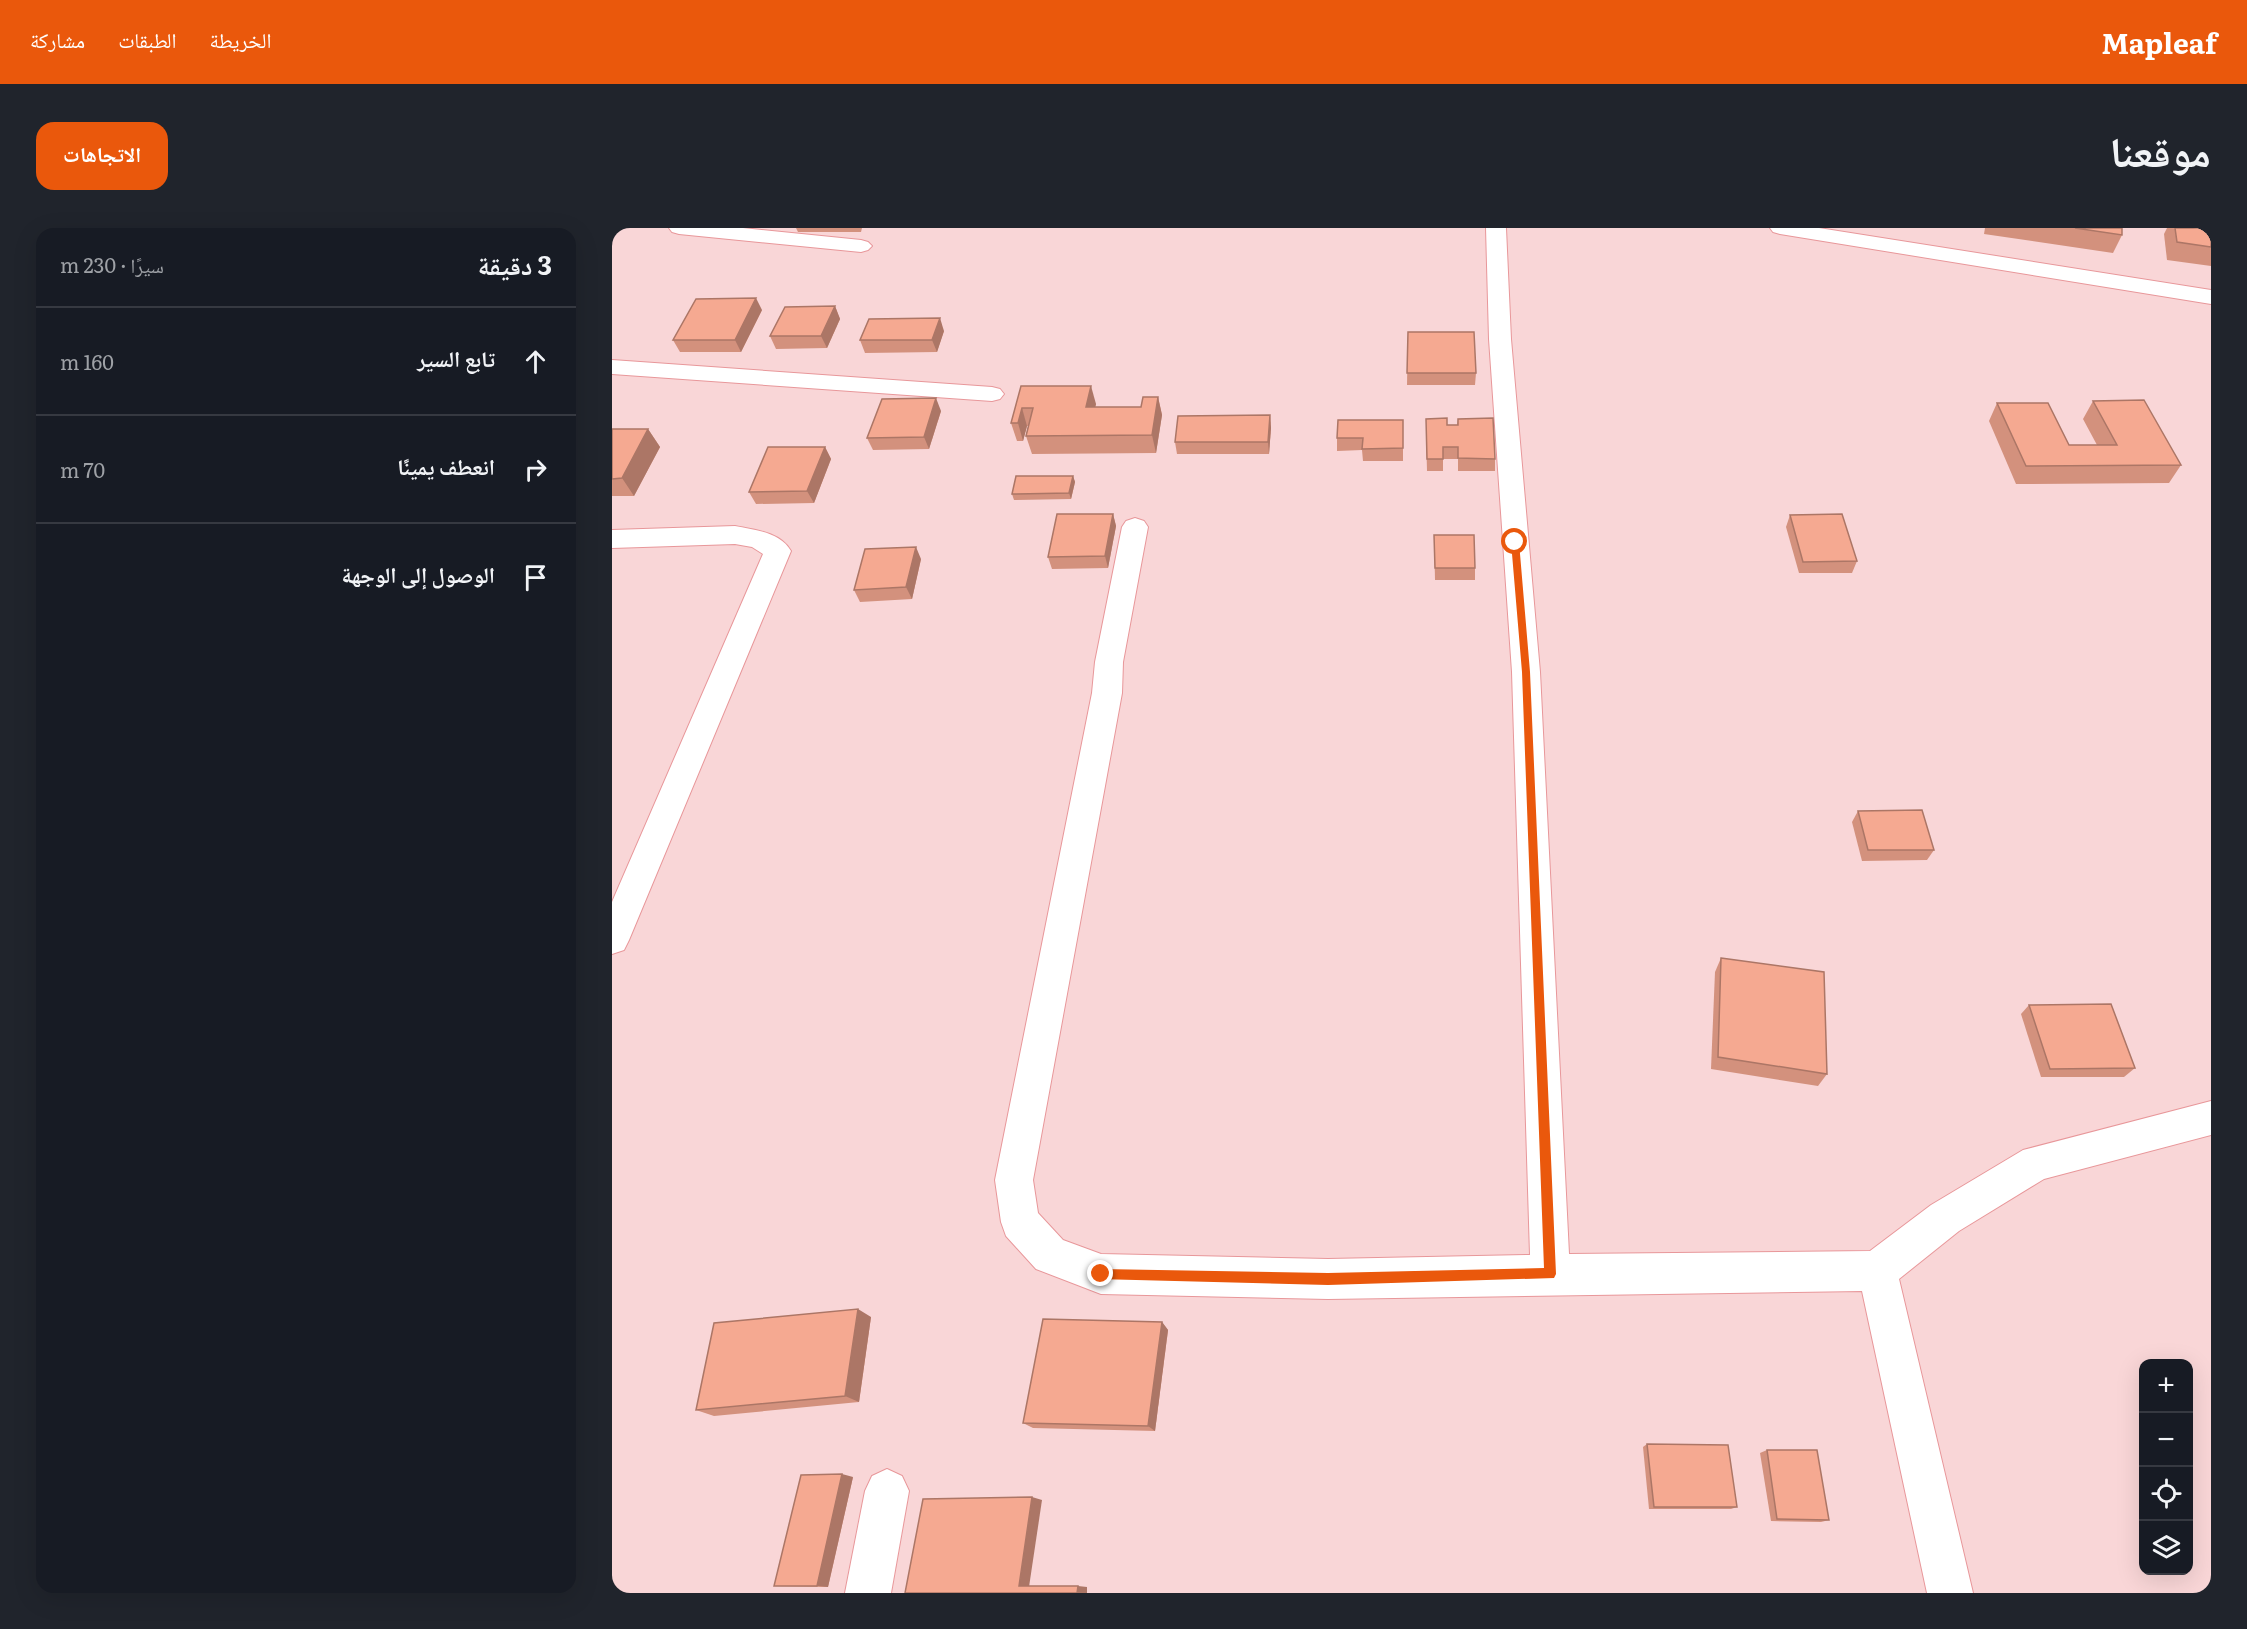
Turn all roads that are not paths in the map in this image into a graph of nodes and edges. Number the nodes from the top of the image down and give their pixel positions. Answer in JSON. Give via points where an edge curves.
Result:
{"nodes":[{"id":1,"x":679,"y":228,"type":"edge"},
{"id":2,"x":1496,"y":228,"type":"edge"},
{"id":3,"x":1780,"y":228,"type":"edge"},
{"id":4,"x":861,"y":246,"type":"dead end"},
{"id":5,"x":2211,"y":297,"type":"edge"},
{"id":6,"x":612,"y":367,"type":"edge"},
{"id":7,"x":992,"y":394,"type":"dead end"},
{"id":8,"x":1135,"y":527,"type":"dead end"},
{"id":9,"x":612,"y":539,"type":"edge"},
{"id":10,"x":612,"y":940,"type":"edge"},
{"id":11,"x":2211,"y":1118,"type":"edge"},
{"id":12,"x":1877,"y":1271,"type":"junction"},
{"id":13,"x":1550,"y":1274,"type":"junction"},
{"id":14,"x":887,"y":1491,"type":"dead end"},
{"id":15,"x":868,"y":1593,"type":"edge"},
{"id":16,"x":1950,"y":1593,"type":"edge"}],
"edges":[{"from":1,"to":4,"type":"street"},
{"from":2,"to":13,"type":"street","via":[[1500,339],[1526,672]]},
{"from":3,"to":5,"type":"street"},
{"from":6,"to":7,"type":"street"},
{"from":8,"to":13,"type":"street","via":[[1014,1180],[1020,1222],[1050,1255],[1101,1274],[1328,1279]]},
{"from":9,"to":10,"type":"street","via":[[735,535],[760,540],[778,551]]},
{"from":11,"to":12,"type":"street","via":[[2036,1163],[1945,1218]]},
{"from":12,"to":13,"type":"street"},
{"from":12,"to":16,"type":"street"},
{"from":14,"to":15,"type":"street"}]}
